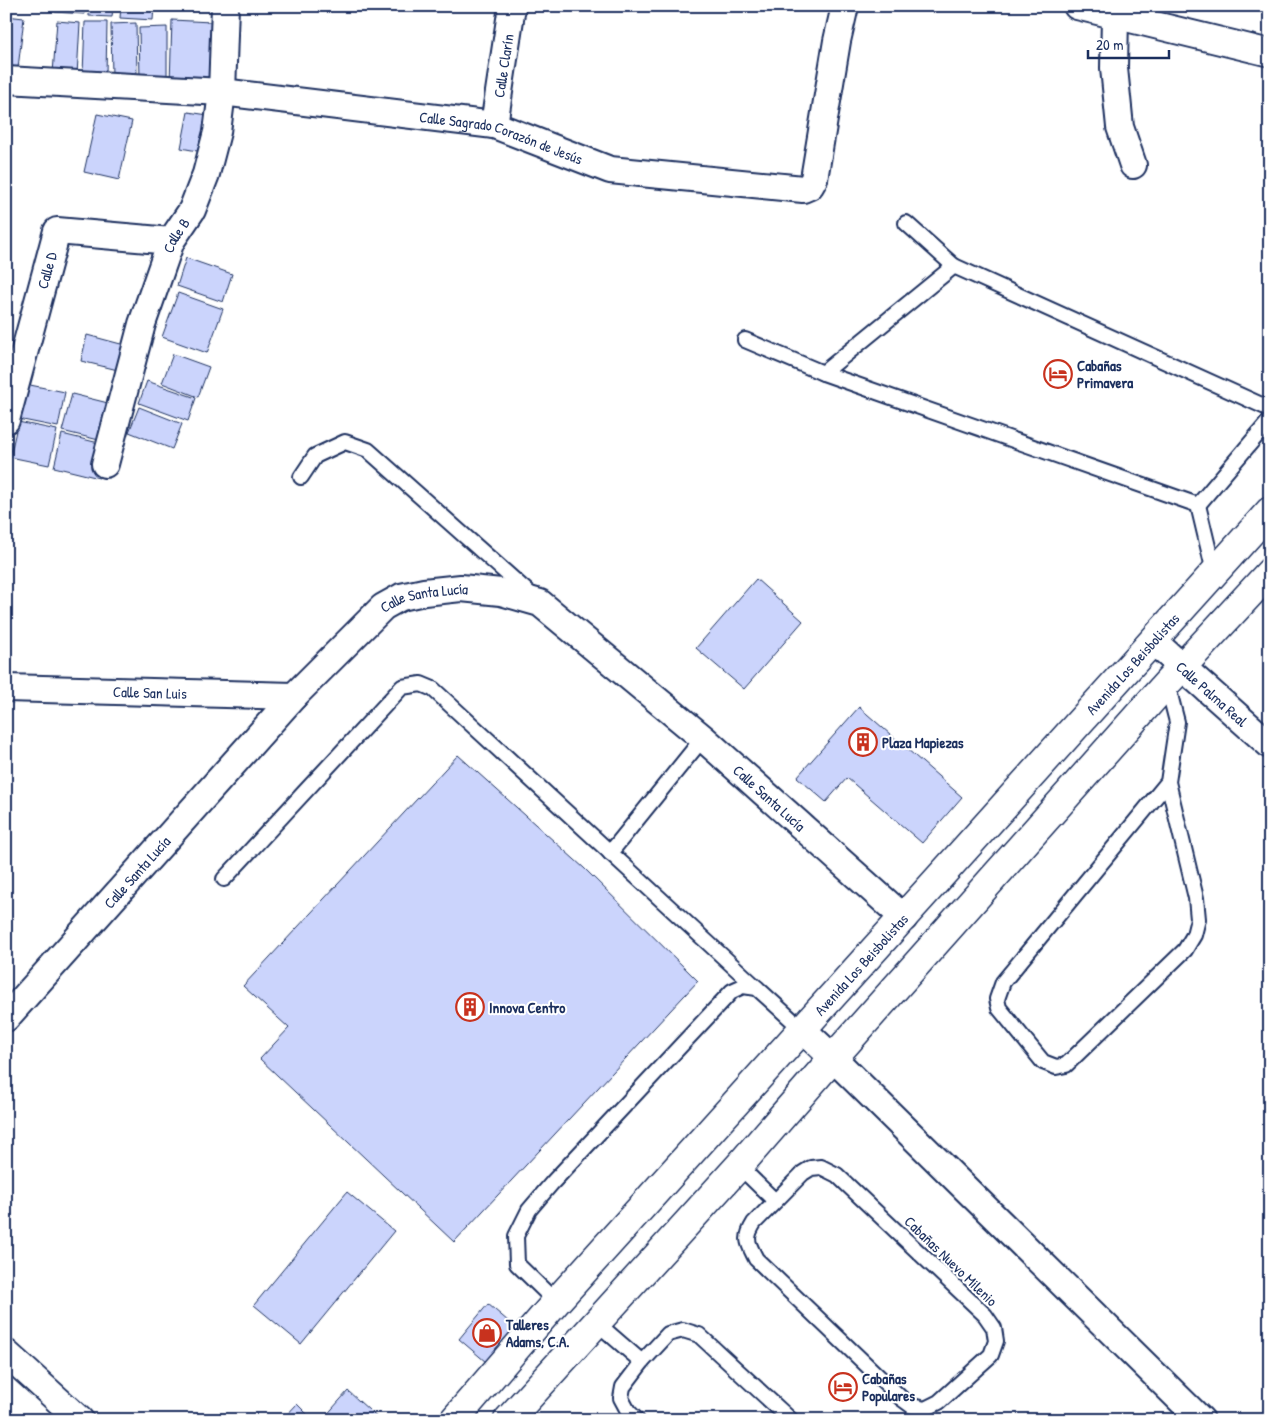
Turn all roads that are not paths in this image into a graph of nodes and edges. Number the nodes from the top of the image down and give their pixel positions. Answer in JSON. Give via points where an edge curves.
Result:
{"nodes":[{"id":1,"x":225,"y":6,"type":"edge"},
{"id":2,"x":512,"y":6,"type":"edge"},
{"id":3,"x":846,"y":6,"type":"edge"},
{"id":4,"x":1099,"y":10,"type":"edge"},
{"id":5,"x":1270,"y":53,"type":"edge"},
{"id":6,"x":6,"y":80,"type":"edge"},
{"id":7,"x":222,"y":92,"type":"junction"},
{"id":8,"x":494,"y":125,"type":"junction"},
{"id":9,"x":1133,"y":165,"type":"dead end"},
{"id":10,"x":906,"y":223,"type":"dead end"},
{"id":11,"x":171,"y":241,"type":"junction"},
{"id":12,"x":954,"y":266,"type":"junction"},
{"id":13,"x":745,"y":340,"type":"dead end"},
{"id":14,"x":823,"y":373,"type":"junction"},
{"id":15,"x":1270,"y":409,"type":"edge"},
{"id":16,"x":6,"y":420,"type":"edge"},
{"id":17,"x":1270,"y":420,"type":"edge"},
{"id":18,"x":105,"y":464,"type":"dead end"},
{"id":19,"x":301,"y":477,"type":"dead end"},
{"id":20,"x":1198,"y":505,"type":"junction"},
{"id":21,"x":1270,"y":511,"type":"edge"},
{"id":22,"x":1214,"y":572,"type":"junction"},
{"id":23,"x":1270,"y":572,"type":"edge"},
{"id":24,"x":540,"y":603,"type":"junction"},
{"id":25,"x":1153,"y":641,"type":"junction"},
{"id":26,"x":1174,"y":675,"type":"junction"},
{"id":27,"x":6,"y":688,"type":"edge"},
{"id":28,"x":294,"y":696,"type":"junction"},
{"id":29,"x":704,"y":738,"type":"junction"},
{"id":30,"x":1270,"y":745,"type":"edge"},
{"id":31,"x":1168,"y":782,"type":"junction"},
{"id":32,"x":610,"y":853,"type":"junction"},
{"id":33,"x":224,"y":879,"type":"dead end"},
{"id":34,"x":904,"y":918,"type":"junction"},
{"id":35,"x":757,"y":988,"type":"junction"},
{"id":36,"x":6,"y":1018,"type":"edge"},
{"id":37,"x":803,"y":1030,"type":"junction"},
{"id":38,"x":832,"y":1058,"type":"junction"},
{"id":39,"x":739,"y":1166,"type":"junction"},
{"id":40,"x":775,"y":1201,"type":"junction"},
{"id":41,"x":556,"y":1302,"type":"junction"},
{"id":42,"x":597,"y":1323,"type":"junction"},
{"id":43,"x":6,"y":1353,"type":"edge"},
{"id":44,"x":642,"y":1362,"type":"junction"},
{"id":45,"x":80,"y":1420,"type":"edge"},
{"id":46,"x":454,"y":1420,"type":"edge"},
{"id":47,"x":508,"y":1420,"type":"edge"},
{"id":48,"x":637,"y":1420,"type":"edge"},
{"id":49,"x":791,"y":1420,"type":"edge"},
{"id":50,"x":1201,"y":1420,"type":"edge"}],
"edges":[{"from":1,"to":7,"type":"street","name":"Calle B"},
{"from":2,"to":8,"type":"street","name":"Calle Clarín"},
{"from":3,"to":8,"type":"street","name":"Calle Sagrado Corazón de Jesús","via":[[814,179],[803,189],[610,170]]},
{"from":4,"to":5,"type":"street"},
{"from":4,"to":9,"type":"street","via":[[1114,68],[1120,127]]},
{"from":6,"to":7,"type":"street","name":"Calle Sagrado Corazón de Jesús"},
{"from":7,"to":8,"type":"street","name":"Calle Sagrado Corazón de Jesús"},
{"from":7,"to":11,"type":"street","name":"Calle B","via":[[217,132],[206,174],[192,210]]},
{"from":10,"to":12,"type":"lane"},
{"from":11,"to":16,"type":"street","name":"Calle D","via":[[57,231]]},
{"from":11,"to":18,"type":"street","name":"Calle B","via":[[142,324]]},
{"from":12,"to":14,"type":"lane"},
{"from":12,"to":15,"type":"lane"},
{"from":13,"to":14,"type":"lane"},
{"from":14,"to":20,"type":"lane"},
{"from":17,"to":20,"type":"lane"},
{"from":19,"to":24,"type":"lane","via":[[315,456],[345,442],[368,450]]},
{"from":20,"to":22,"type":"lane"},
{"from":21,"to":22,"type":"main road","name":"Avenida Los Beisbolistas"},
{"from":22,"to":25,"type":"main road","name":"Avenida Los Beisbolistas"},
{"from":23,"to":26,"type":"main road"},
{"from":24,"to":28,"type":"street","name":"Calle Santa Lucía","via":[[501,592],[461,588],[401,597],[383,607]]},
{"from":24,"to":29,"type":"street","name":"Calle Santa Lucía"},
{"from":25,"to":26,"type":"street","name":"Calle Palma Real"},
{"from":25,"to":34,"type":"main road","name":"Avenida Los Beisbolistas"},
{"from":26,"to":30,"type":"street","name":"Calle Palma Real"},
{"from":26,"to":31,"type":"lane","via":[[1177,722]]},
{"from":26,"to":38,"type":"main road"},
{"from":27,"to":28,"type":"street","name":"Calle San Luis"},
{"from":28,"to":36,"type":"street","name":"Calle Santa Lucía"},
{"from":29,"to":32,"type":"lane"},
{"from":29,"to":34,"type":"street","name":"Calle Santa Lucía"},
{"from":31,"to":31,"type":"lane","via":[[1196,898],[1198,920],[1194,935],[1185,950],[1066,1065],[1042,1062],[999,1008],[996,1000],[1002,982]]},
{"from":32,"to":33,"type":"lane","via":[[433,689],[421,684],[402,686]]},
{"from":32,"to":35,"type":"lane"},
{"from":34,"to":37,"type":"main road","name":"Avenida Los Beisbolistas"},
{"from":35,"to":37,"type":"lane"},
{"from":35,"to":41,"type":"lane","via":[[743,986],[732,991],[529,1210],[516,1236],[517,1264]]},
{"from":37,"to":38,"type":"street"},
{"from":37,"to":41,"type":"main road","name":"Avenida Los Beisbolistas"},
{"from":38,"to":39,"type":"main road"},
{"from":38,"to":50,"type":"street"},
{"from":39,"to":40,"type":"lane"},
{"from":39,"to":42,"type":"main road"},
{"from":40,"to":40,"type":"lane","name":"Cabañas Nuevo Milenio","via":[[754,1222],[749,1232],[748,1242],[756,1259],[912,1406],[925,1409],[939,1402],[991,1355],[996,1341],[994,1328],[985,1315],[837,1176],[820,1167],[811,1168]]},
{"from":41,"to":46,"type":"main road","name":"Avenida Los Beisbolistas"},
{"from":42,"to":44,"type":"lane"},
{"from":42,"to":47,"type":"main road"},
{"from":43,"to":45,"type":"street"},
{"from":44,"to":48,"type":"lane","via":[[623,1387],[622,1398]]},
{"from":44,"to":49,"type":"lane","via":[[668,1334],[683,1330],[699,1334]]}]}
